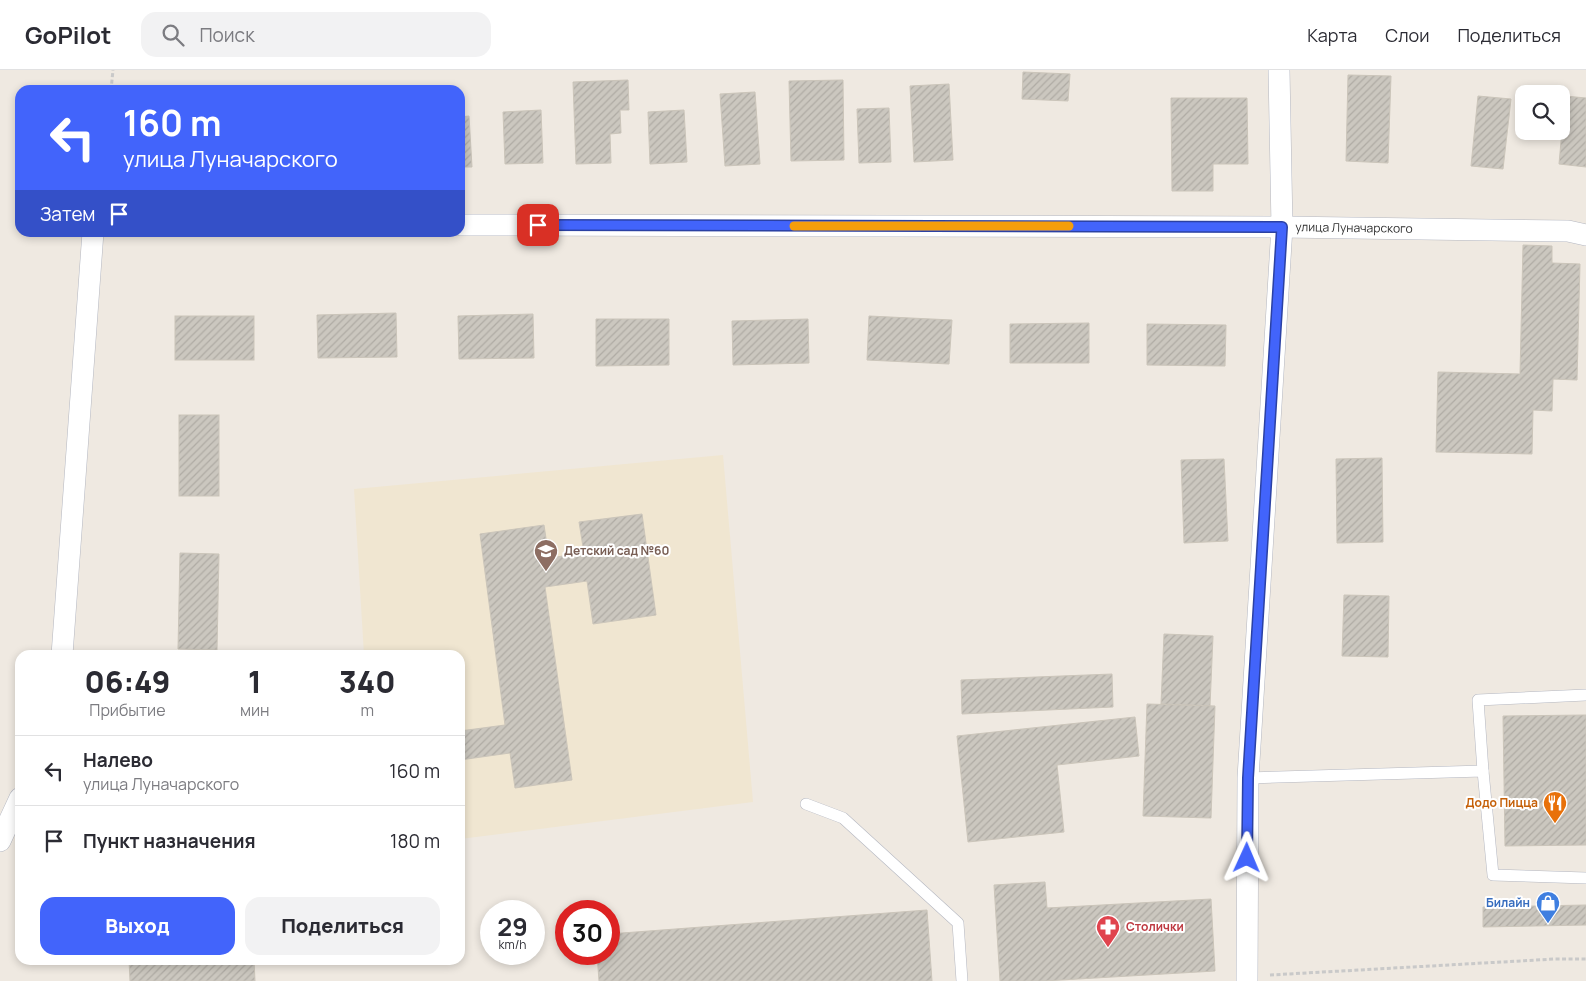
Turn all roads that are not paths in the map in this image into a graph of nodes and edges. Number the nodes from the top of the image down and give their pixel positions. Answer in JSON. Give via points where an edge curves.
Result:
{"nodes":[{"id":1,"x":1279,"y":70,"type":"edge"},
{"id":2,"x":465,"y":225,"type":"edge"},
{"id":3,"x":1282,"y":227,"type":"junction"},
{"id":4,"x":1586,"y":235,"type":"edge"},
{"id":5,"x":94,"y":237,"type":"edge"},
{"id":6,"x":62,"y":650,"type":"edge"},
{"id":7,"x":1586,"y":695,"type":"edge"},
{"id":8,"x":1483,"y":771,"type":"junction"},
{"id":9,"x":1248,"y":778,"type":"junction"},
{"id":10,"x":806,"y":804,"type":"dead end"},
{"id":11,"x":15,"y":809,"type":"edge"},
{"id":12,"x":0,"y":841,"type":"edge"},
{"id":13,"x":1586,"y":878,"type":"edge"},
{"id":14,"x":1247,"y":979,"type":"edge"},
{"id":15,"x":962,"y":981,"type":"edge"}],
"edges":[{"from":1,"to":3,"type":"street"},
{"from":2,"to":3,"type":"street","name":"улица Луначарского"},
{"from":3,"to":4,"type":"street","name":"улица Луначарского","via":[[1568,231]]},
{"from":3,"to":9,"type":"street"},
{"from":5,"to":6,"type":"street"},
{"from":7,"to":8,"type":"lane","via":[[1478,700]]},
{"from":8,"to":9,"type":"lane"},
{"from":8,"to":13,"type":"lane","via":[[1493,875]]},
{"from":9,"to":14,"type":"street"},
{"from":10,"to":15,"type":"lane","via":[[842,818],[958,923]]},
{"from":11,"to":12,"type":"street"}]}
